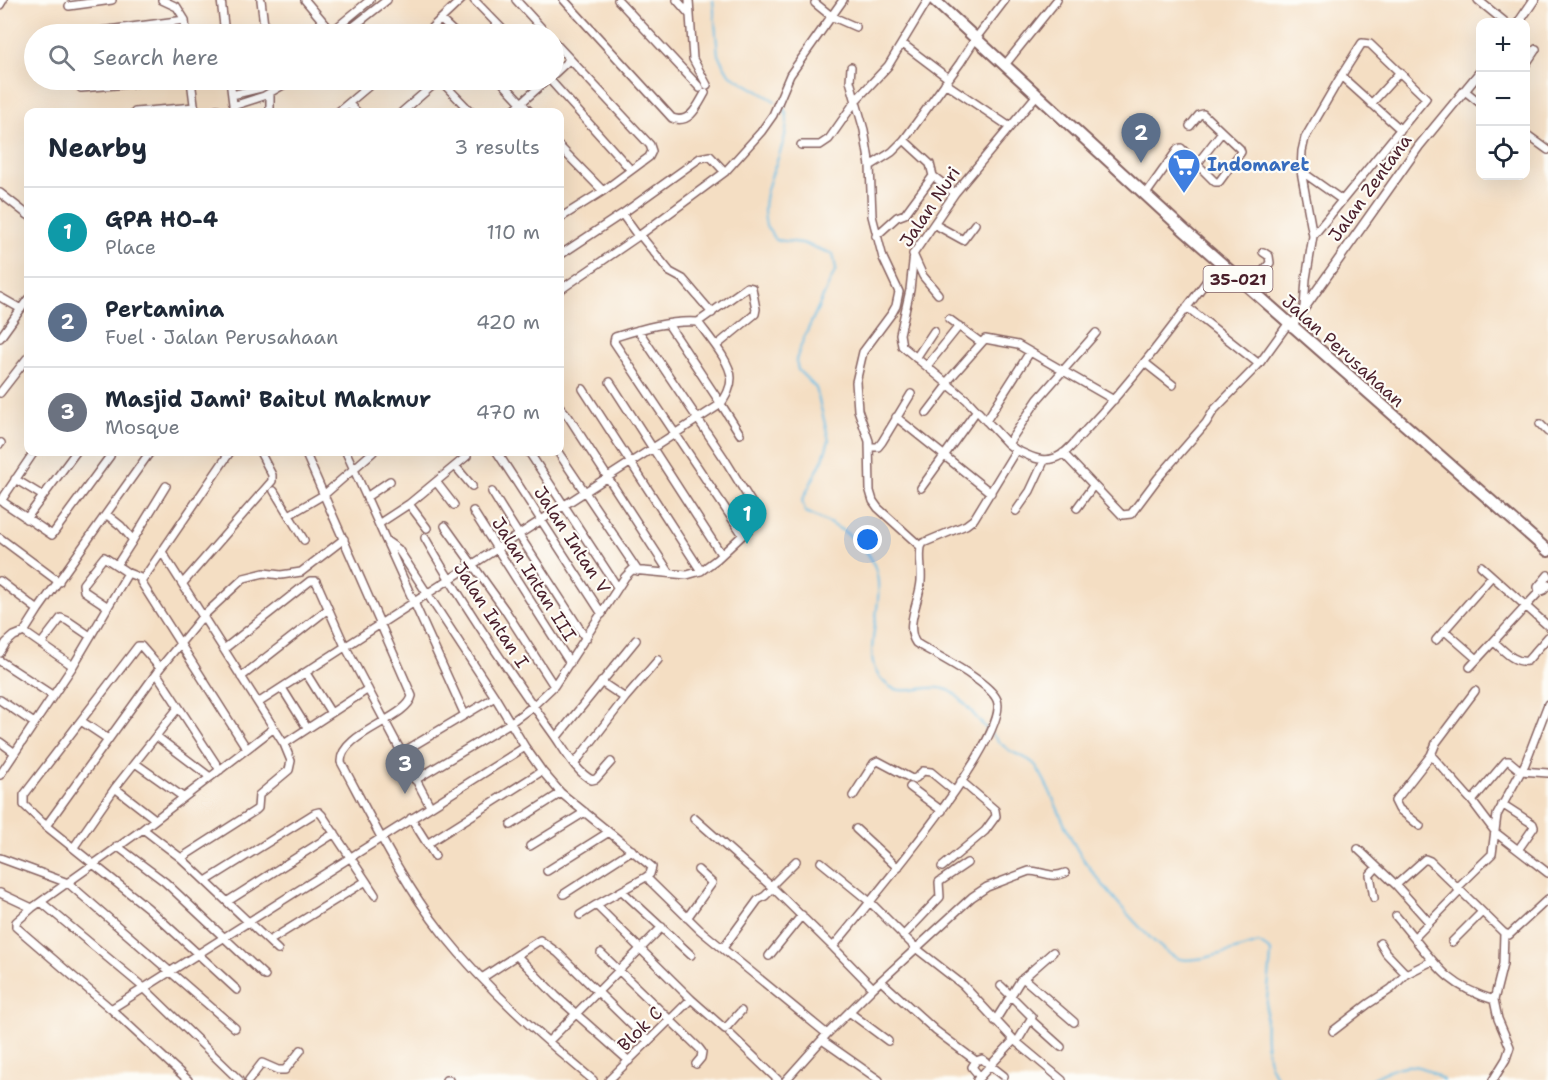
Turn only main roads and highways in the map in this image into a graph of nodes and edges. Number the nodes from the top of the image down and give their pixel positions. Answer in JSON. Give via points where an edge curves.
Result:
{"nodes":[{"id":1,"x":935,"y":1,"type":"edge"},
{"id":2,"x":1548,"y":551,"type":"edge"}],
"edges":[{"from":1,"to":2,"type":"main road","name":"Jalan Perusahaan","number":"35-021","via":[[1290,326]]}]}
